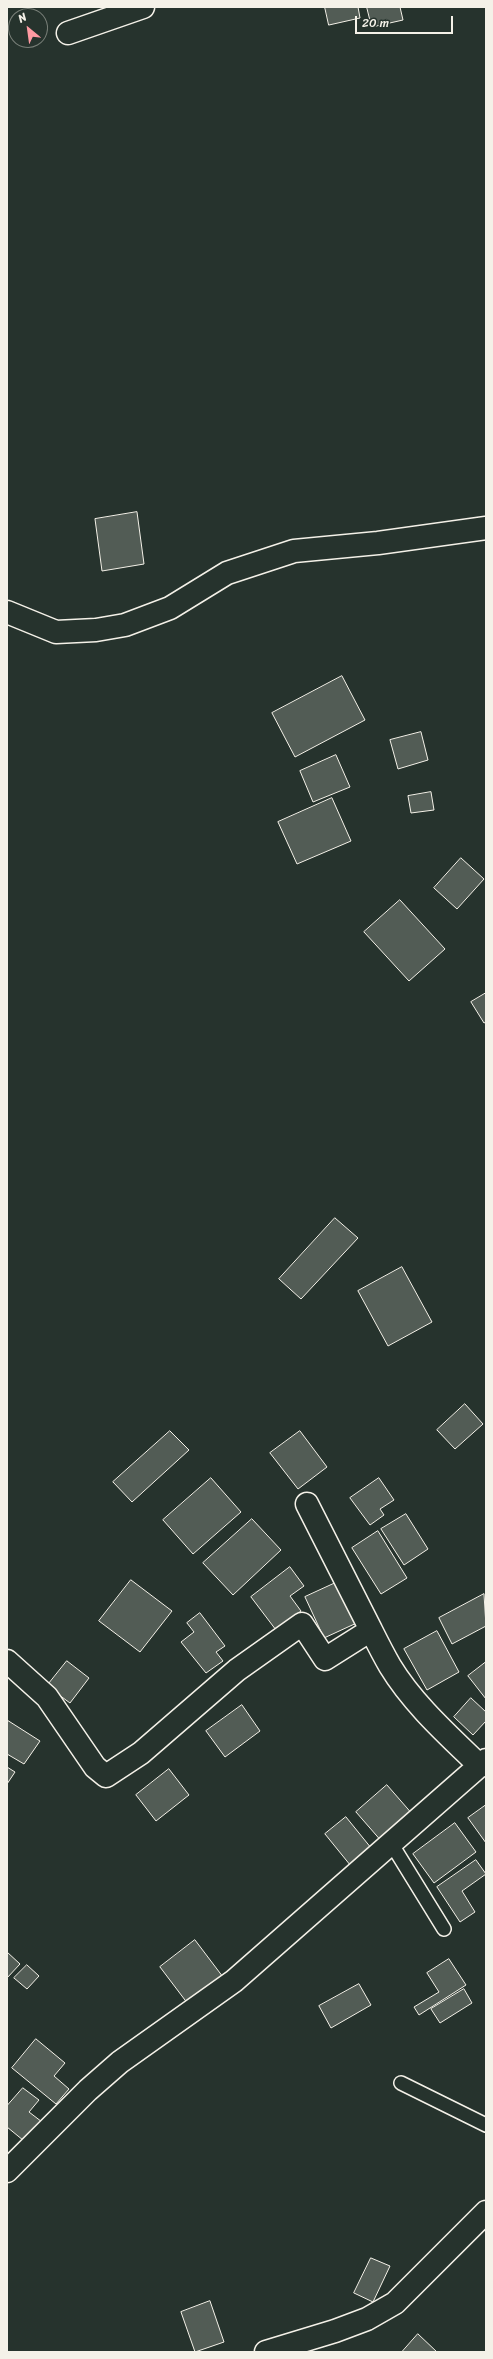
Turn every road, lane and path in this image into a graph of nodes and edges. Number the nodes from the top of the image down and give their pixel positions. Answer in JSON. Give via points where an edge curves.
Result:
{"nodes":[{"id":1,"x":143,"y":7,"type":"edge"},
{"id":2,"x":68,"y":33,"type":"dead end"},
{"id":3,"x":486,"y":528,"type":"edge"},
{"id":4,"x":7,"y":612,"type":"edge"},
{"id":5,"x":307,"y":1504,"type":"dead end"},
{"id":6,"x":371,"y":1630,"type":"junction"},
{"id":7,"x":7,"y":1661,"type":"edge"},
{"id":8,"x":483,"y":1763,"type":"edge"},
{"id":9,"x":391,"y":1843,"type":"junction"},
{"id":10,"x":444,"y":1929,"type":"dead end"},
{"id":11,"x":401,"y":2083,"type":"dead end"},
{"id":12,"x":486,"y":2125,"type":"edge"},
{"id":13,"x":7,"y":2171,"type":"edge"},
{"id":14,"x":486,"y":2212,"type":"edge"},
{"id":15,"x":266,"y":2352,"type":"edge"}],
"edges":[{"from":1,"to":2,"type":"street"},
{"from":3,"to":4,"type":"street","via":[[378,543],[294,550],[227,573],[170,608],[125,625],[96,630],[56,632]]},
{"from":5,"to":6,"type":"street"},
{"from":6,"to":7,"type":"street","via":[[325,1659],[302,1624],[237,1670],[141,1753],[106,1776],[95,1767],[47,1697]]},
{"from":6,"to":8,"type":"street","via":[[390,1666],[412,1696],[444,1732]]},
{"from":8,"to":9,"type":"street"},
{"from":9,"to":10,"type":"lane"},
{"from":9,"to":13,"type":"street","via":[[234,1981],[98,2080]]},
{"from":11,"to":12,"type":"lane"},
{"from":14,"to":15,"type":"street","via":[[395,2303],[367,2319]]}]}
